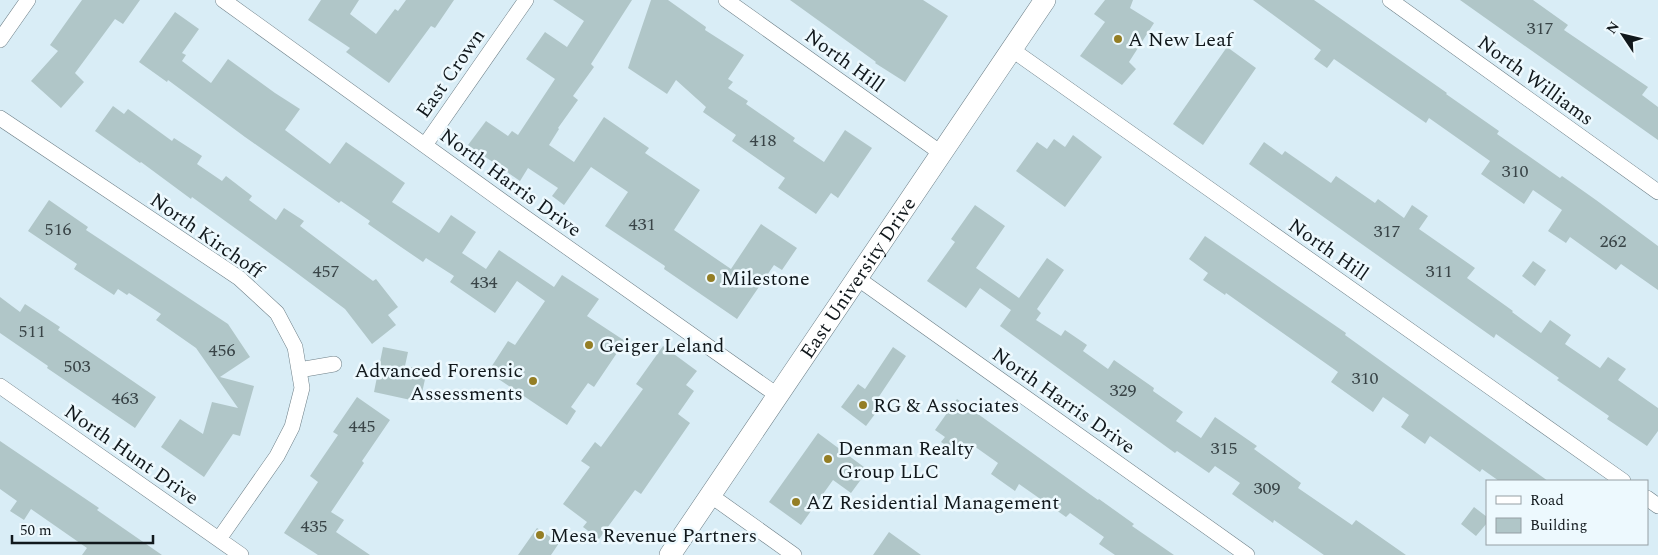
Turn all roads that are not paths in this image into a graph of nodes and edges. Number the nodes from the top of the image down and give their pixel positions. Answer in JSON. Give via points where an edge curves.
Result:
{"nodes":[{"id":1,"x":28,"y":0,"type":"edge"},
{"id":2,"x":223,"y":0,"type":"edge"},
{"id":3,"x":526,"y":0,"type":"edge"},
{"id":4,"x":726,"y":0,"type":"edge"},
{"id":5,"x":1045,"y":0,"type":"edge"},
{"id":6,"x":1390,"y":0,"type":"edge"},
{"id":7,"x":0,"y":40,"type":"edge"},
{"id":8,"x":1012,"y":49,"type":"junction"},
{"id":9,"x":0,"y":118,"type":"edge"},
{"id":10,"x":425,"y":145,"type":"junction"},
{"id":11,"x":941,"y":153,"type":"junction"},
{"id":12,"x":1658,"y":192,"type":"edge"},
{"id":13,"x":857,"y":278,"type":"junction"},
{"id":14,"x":334,"y":364,"type":"dead end"},
{"id":15,"x":299,"y":370,"type":"junction"},
{"id":16,"x":0,"y":386,"type":"edge"},
{"id":17,"x":777,"y":396,"type":"junction"},
{"id":18,"x":1622,"y":480,"type":"edge"},
{"id":19,"x":710,"y":495,"type":"junction"},
{"id":20,"x":219,"y":539,"type":"junction"},
{"id":21,"x":241,"y":555,"type":"edge"},
{"id":22,"x":670,"y":555,"type":"edge"},
{"id":23,"x":794,"y":555,"type":"edge"},
{"id":24,"x":1247,"y":555,"type":"edge"}],
"edges":[{"from":1,"to":7,"type":"street"},
{"from":2,"to":10,"type":"street","name":"North Harris Drive"},
{"from":3,"to":10,"type":"street","name":"East Crown"},
{"from":4,"to":11,"type":"street","name":"North Hill"},
{"from":5,"to":8,"type":"main road","name":"East University Drive"},
{"from":6,"to":12,"type":"street","name":"North Williams"},
{"from":8,"to":11,"type":"main road","name":"East University Drive"},
{"from":8,"to":18,"type":"street","name":"North Hill"},
{"from":9,"to":15,"type":"street","name":"North Kirchoff","via":[[239,278],[277,314],[295,347]]},
{"from":10,"to":17,"type":"street","name":"North Harris Drive"},
{"from":11,"to":13,"type":"main road","name":"East University Drive"},
{"from":13,"to":17,"type":"main road","name":"East University Drive"},
{"from":13,"to":24,"type":"street","name":"North Harris Drive"},
{"from":14,"to":15,"type":"street"},
{"from":15,"to":20,"type":"street","name":"North Kirchoff","via":[[302,388],[292,427],[277,456]]},
{"from":16,"to":20,"type":"street","name":"North Hunt Drive"},
{"from":17,"to":19,"type":"main road","name":"East University Drive"},
{"from":19,"to":22,"type":"main road","name":"East University Drive"},
{"from":19,"to":23,"type":"street"},
{"from":20,"to":21,"type":"street","name":"North Hunt Drive"}]}
